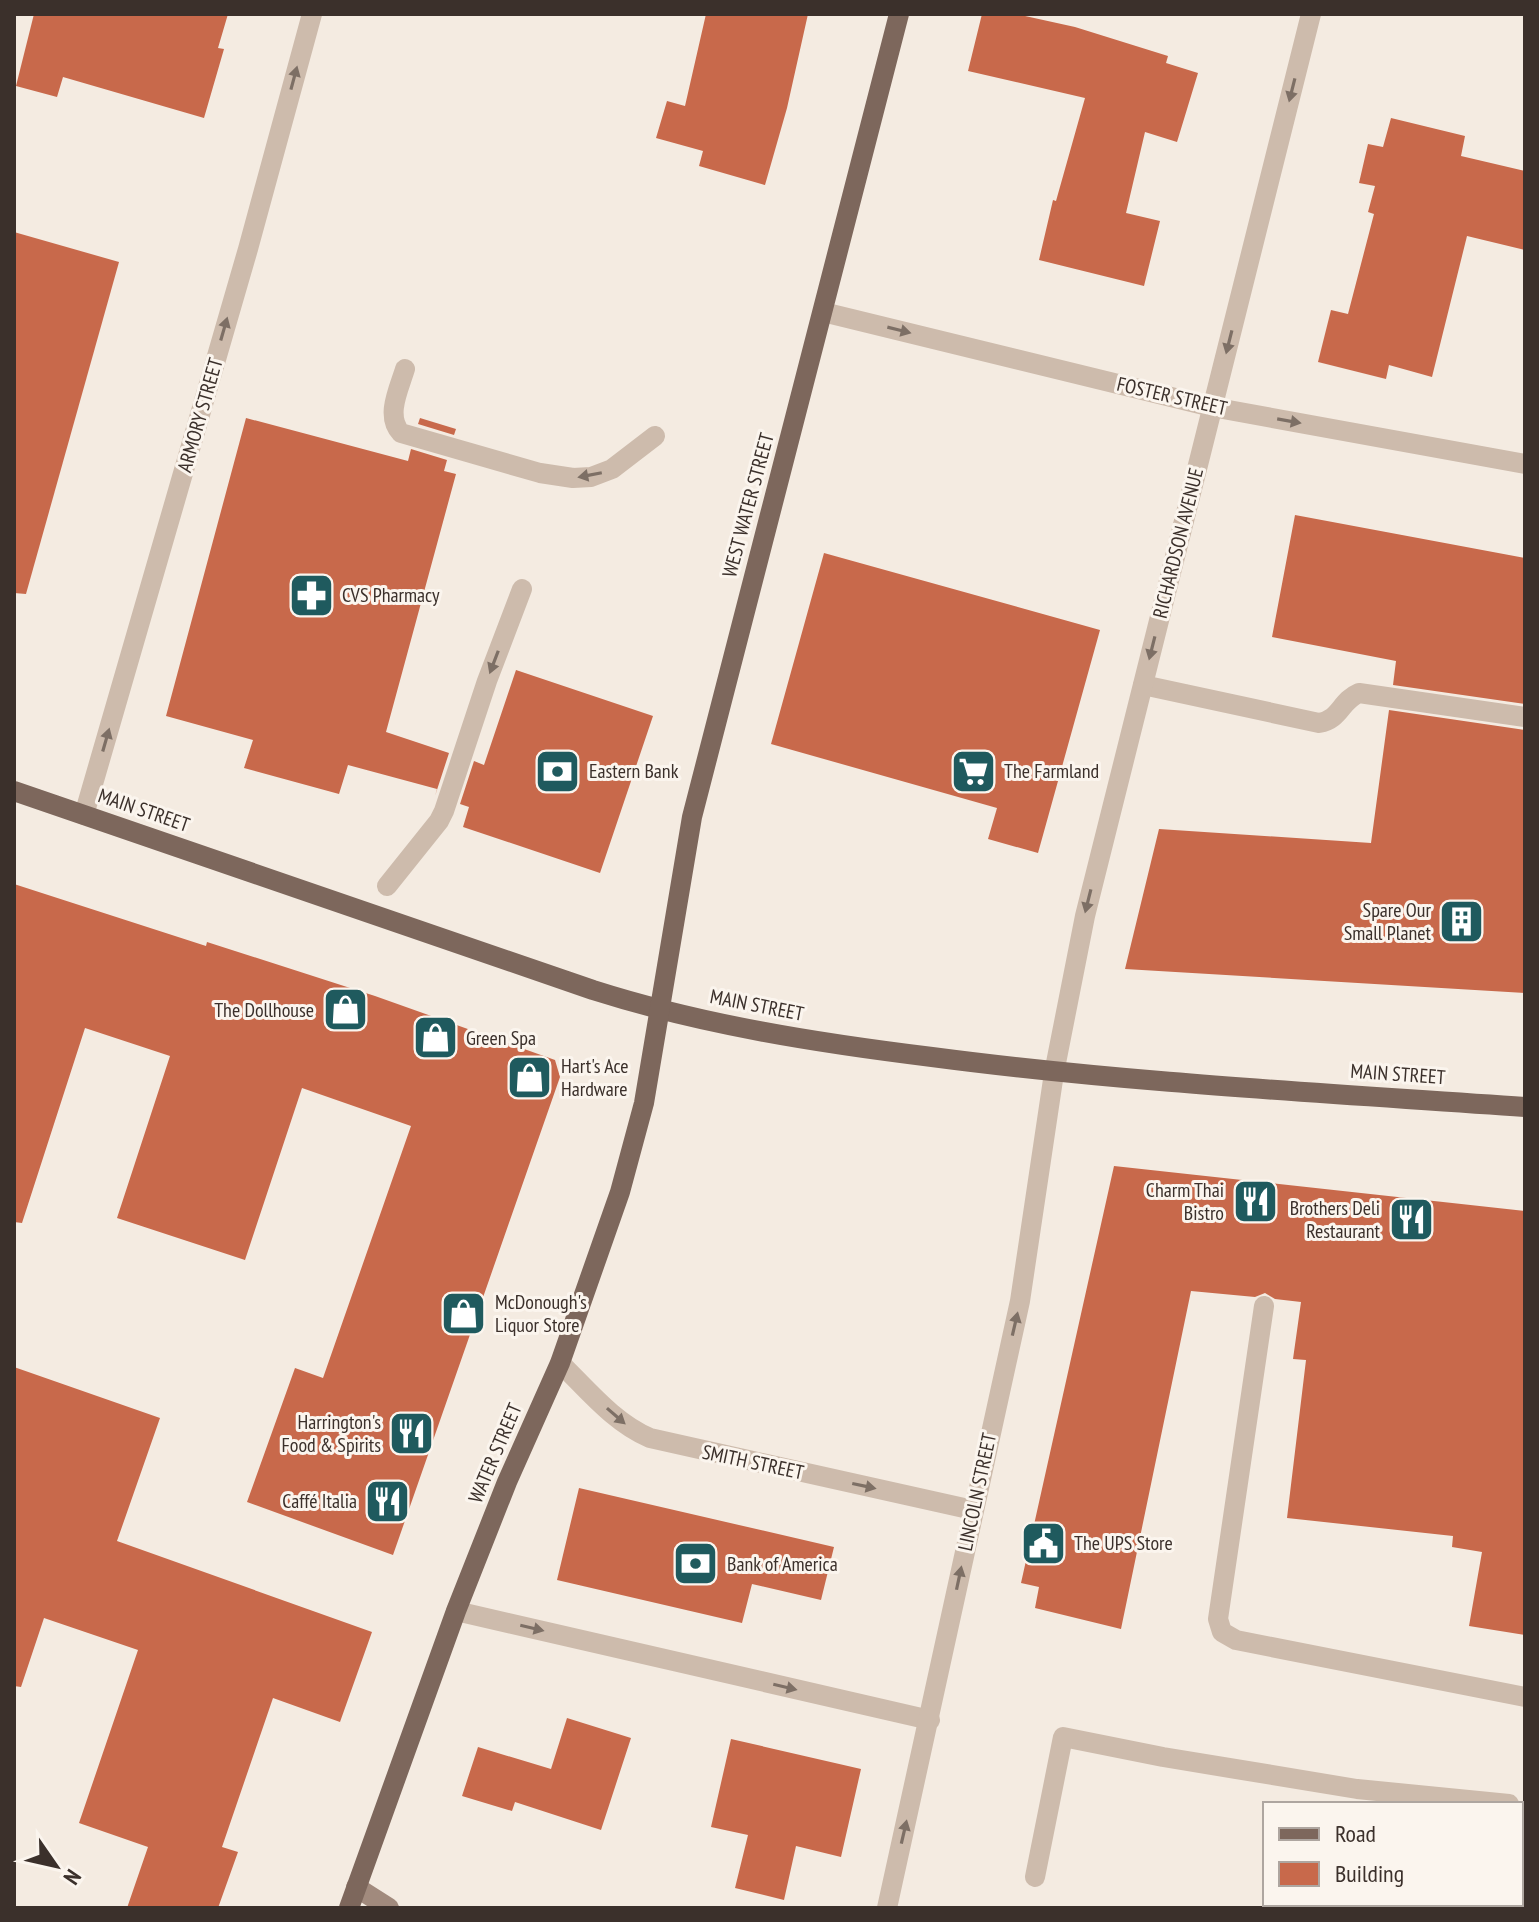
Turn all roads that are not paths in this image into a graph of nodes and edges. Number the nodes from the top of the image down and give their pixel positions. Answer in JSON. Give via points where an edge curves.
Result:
{"nodes":[{"id":1,"x":312,"y":14,"type":"edge"},
{"id":2,"x":899,"y":14,"type":"edge"},
{"id":3,"x":1311,"y":14,"type":"edge"},
{"id":4,"x":823,"y":312,"type":"junction"},
{"id":5,"x":405,"y":369,"type":"dead end"},
{"id":6,"x":1212,"y":407,"type":"junction"},
{"id":7,"x":655,"y":436,"type":"dead end"},
{"id":8,"x":1525,"y":464,"type":"edge"},
{"id":9,"x":522,"y":589,"type":"dead end"},
{"id":10,"x":1143,"y":685,"type":"junction"},
{"id":11,"x":1525,"y":717,"type":"edge"},
{"id":12,"x":14,"y":791,"type":"edge"},
{"id":13,"x":84,"y":815,"type":"junction"},
{"id":14,"x":387,"y":886,"type":"dead end"},
{"id":15,"x":661,"y":1011,"type":"junction"},
{"id":16,"x":1054,"y":1073,"type":"junction"},
{"id":17,"x":1525,"y":1107,"type":"edge"},
{"id":18,"x":1264,"y":1306,"type":"dead end"},
{"id":19,"x":560,"y":1363,"type":"junction"},
{"id":20,"x":973,"y":1510,"type":"junction"},
{"id":21,"x":456,"y":1611,"type":"junction"},
{"id":22,"x":1525,"y":1697,"type":"edge"},
{"id":23,"x":930,"y":1720,"type":"junction"},
{"id":24,"x":1489,"y":1802,"type":"edge"},
{"id":25,"x":1035,"y":1877,"type":"dead end"},
{"id":26,"x":356,"y":1887,"type":"junction"},
{"id":27,"x":349,"y":1908,"type":"edge"},
{"id":28,"x":389,"y":1908,"type":"edge"},
{"id":29,"x":887,"y":1908,"type":"edge"}],
"edges":[{"from":13,"to":1,"type":"street","name":"ARMORY STREET","one_way":true},
{"from":2,"to":4,"type":"main road","name":"WEST WATER STREET"},
{"from":3,"to":6,"type":"street","name":"RICHARDSON AVENUE","one_way":true},
{"from":4,"to":6,"type":"street","name":"FOSTER STREET","one_way":true},
{"from":4,"to":15,"type":"main road","name":"WEST WATER STREET","via":[[692,817]]},
{"from":7,"to":5,"type":"street","one_way":true,"via":[[596,476],[540,473],[401,433],[393,414]]},
{"from":6,"to":8,"type":"street","name":"FOSTER STREET","one_way":true},
{"from":6,"to":10,"type":"street","name":"RICHARDSON AVENUE","one_way":true},
{"from":9,"to":14,"type":"street","one_way":true,"via":[[444,811]]},
{"from":10,"to":11,"type":"street","via":[[1319,723],[1332,719],[1359,693]]},
{"from":10,"to":16,"type":"street","name":"RICHARDSON AVENUE","one_way":true,"via":[[1085,916]]},
{"from":12,"to":13,"type":"main road","name":"MAIN STREET"},
{"from":13,"to":15,"type":"main road","name":"MAIN STREET"},
{"from":15,"to":16,"type":"main road","name":"MAIN STREET","via":[[858,1048]]},
{"from":15,"to":19,"type":"main road","name":"WATER STREET","via":[[620,1192]]},
{"from":16,"to":17,"type":"main road","name":"MAIN STREET"},
{"from":20,"to":16,"type":"street","name":"LINCOLN STREET","one_way":true,"via":[[1024,1277]]},
{"from":18,"to":22,"type":"street","via":[[1218,1619],[1222,1632],[1236,1640]]},
{"from":19,"to":20,"type":"street","name":"SMITH STREET","one_way":true,"via":[[618,1419],[650,1438]]},
{"from":19,"to":21,"type":"main road","name":"WATER STREET"},
{"from":23,"to":20,"type":"street","name":"LINCOLN STREET","one_way":true},
{"from":21,"to":23,"type":"street","one_way":true},
{"from":21,"to":26,"type":"main road","name":"WATER STREET"},
{"from":29,"to":23,"type":"street","name":"LINCOLN STREET","one_way":true},
{"from":24,"to":25,"type":"street","via":[[1357,1789],[1063,1737]]},
{"from":26,"to":27,"type":"main road","name":"WATER STREET"},
{"from":26,"to":28,"type":"main road"}]}
